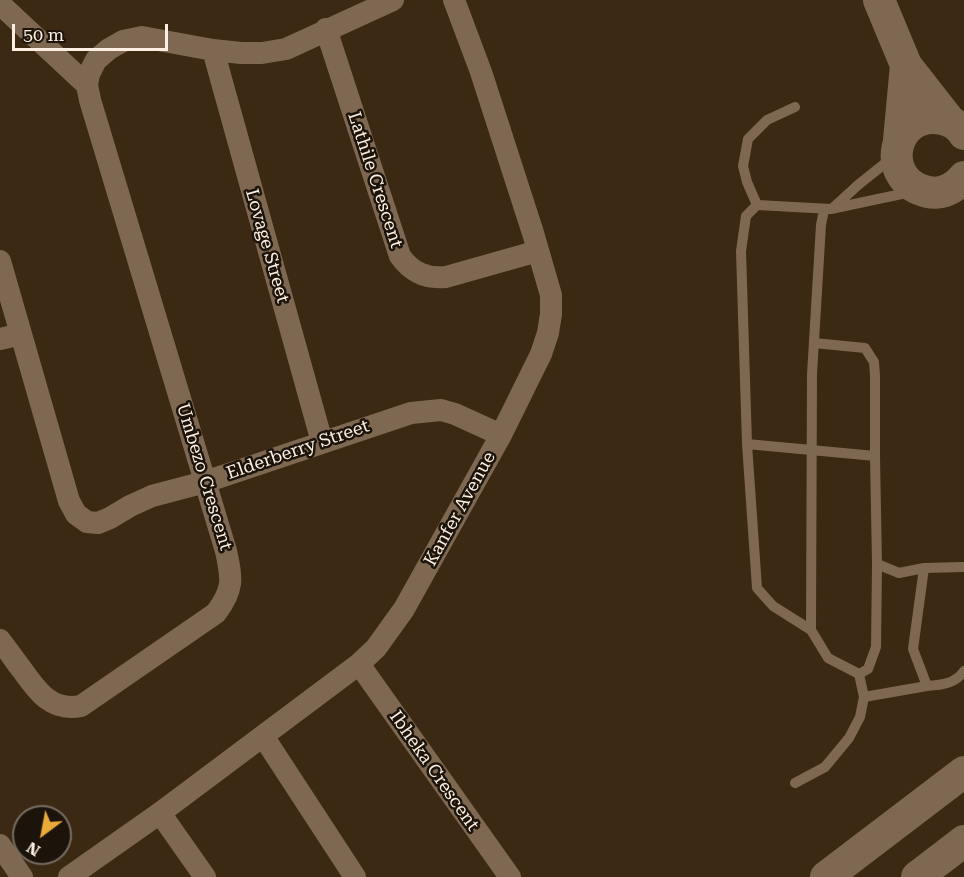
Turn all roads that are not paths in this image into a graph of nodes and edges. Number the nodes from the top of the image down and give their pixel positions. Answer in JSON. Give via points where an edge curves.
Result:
{"nodes":[{"id":1,"x":393,"y":0,"type":"edge"},
{"id":2,"x":454,"y":0,"type":"edge"},
{"id":3,"x":879,"y":0,"type":"edge"},
{"id":4,"x":0,"y":4,"type":"edge"},
{"id":5,"x":326,"y":30,"type":"junction"},
{"id":6,"x":213,"y":50,"type":"junction"},
{"id":7,"x":906,"y":65,"type":"junction"},
{"id":8,"x":88,"y":79,"type":"junction"},
{"id":9,"x":795,"y":107,"type":"dead end"},
{"id":10,"x":956,"y":127,"type":"edge"},
{"id":11,"x":897,"y":147,"type":"junction"},
{"id":12,"x":948,"y":193,"type":"edge"},
{"id":13,"x":757,"y":205,"type":"junction"},
{"id":14,"x":828,"y":209,"type":"junction"},
{"id":15,"x":538,"y":251,"type":"junction"},
{"id":16,"x":0,"y":261,"type":"edge"},
{"id":17,"x":11,"y":337,"type":"edge"},
{"id":18,"x":814,"y":343,"type":"junction"},
{"id":19,"x":501,"y":435,"type":"junction"},
{"id":20,"x":322,"y":442,"type":"junction"},
{"id":21,"x":747,"y":444,"type":"junction"},
{"id":22,"x":812,"y":450,"type":"junction"},
{"id":23,"x":875,"y":456,"type":"junction"},
{"id":24,"x":205,"y":482,"type":"junction"},
{"id":25,"x":877,"y":564,"type":"junction"},
{"id":26,"x":964,"y":567,"type":"edge"},
{"id":27,"x":924,"y":568,"type":"junction"},
{"id":28,"x":811,"y":630,"type":"junction"},
{"id":29,"x":0,"y":640,"type":"edge"},
{"id":30,"x":359,"y":664,"type":"junction"},
{"id":31,"x":964,"y":671,"type":"edge"},
{"id":32,"x":859,"y":674,"type":"junction"},
{"id":33,"x":927,"y":686,"type":"junction"},
{"id":34,"x":864,"y":697,"type":"junction"},
{"id":35,"x":263,"y":735,"type":"junction"},
{"id":36,"x":964,"y":772,"type":"edge"},
{"id":37,"x":795,"y":783,"type":"dead end"},
{"id":38,"x":160,"y":813,"type":"junction"},
{"id":39,"x":964,"y":841,"type":"edge"},
{"id":40,"x":0,"y":845,"type":"edge"},
{"id":41,"x":22,"y":877,"type":"edge"},
{"id":42,"x":69,"y":877,"type":"edge"},
{"id":43,"x":205,"y":877,"type":"edge"},
{"id":44,"x":355,"y":877,"type":"edge"},
{"id":45,"x":510,"y":877,"type":"edge"},
{"id":46,"x":826,"y":877,"type":"edge"},
{"id":47,"x":916,"y":877,"type":"edge"}],
"edges":[{"from":1,"to":5,"type":"street"},
{"from":2,"to":15,"type":"street","name":"Kanfer Avenue"},
{"from":3,"to":7,"type":"street"},
{"from":4,"to":8,"type":"street"},
{"from":5,"to":6,"type":"street","via":[[286,49],[240,54]]},
{"from":5,"to":15,"type":"street","name":"Lathile Crescent","via":[[400,256],[406,264],[424,276],[446,277]]},
{"from":6,"to":8,"type":"street","via":[[142,37],[123,41],[96,60]]},
{"from":6,"to":20,"type":"street","name":"Lovage Street"},
{"from":7,"to":10,"type":"street"},
{"from":7,"to":11,"type":"street"},
{"from":8,"to":24,"type":"street","name":"Umbezo Crescent","via":[[90,100]]},
{"from":9,"to":13,"type":"lane","via":[[767,120],[748,139],[743,166]]},
{"from":10,"to":11,"type":"street","via":[[934,117],[920,120],[907,128]]},
{"from":11,"to":12,"type":"street","via":[[898,169],[906,182]]},
{"from":11,"to":14,"type":"lane"},
{"from":12,"to":14,"type":"lane"},
{"from":13,"to":14,"type":"lane"},
{"from":13,"to":21,"type":"lane","via":[[746,216],[741,251]]},
{"from":14,"to":18,"type":"lane","via":[[821,225]]},
{"from":15,"to":19,"type":"street","name":"Kanfer Avenue","via":[[550,295],[548,333]]},
{"from":16,"to":17,"type":"street","name":"Elderberry Street"},
{"from":17,"to":24,"type":"street","name":"Elderberry Street","via":[[76,514],[87,522],[98,523],[152,496]]},
{"from":18,"to":22,"type":"lane"},
{"from":18,"to":23,"type":"lane","via":[[864,348],[874,362]]},
{"from":19,"to":20,"type":"street","name":"Elderberry Street","via":[[455,414],[427,410]]},
{"from":19,"to":30,"type":"street","name":"Kanfer Avenue","via":[[404,609],[376,648]]},
{"from":20,"to":24,"type":"street","name":"Elderberry Street"},
{"from":21,"to":22,"type":"lane"},
{"from":21,"to":28,"type":"lane","via":[[757,588],[773,606]]},
{"from":22,"to":23,"type":"lane"},
{"from":22,"to":28,"type":"lane"},
{"from":23,"to":25,"type":"lane"},
{"from":24,"to":29,"type":"street","name":"Umbezo Crescent","via":[[231,572],[231,586],[216,613],[81,706],[71,708],[44,697]]},
{"from":25,"to":27,"type":"lane","via":[[899,573]]},
{"from":25,"to":32,"type":"lane","via":[[876,647],[868,669]]},
{"from":26,"to":27,"type":"lane"},
{"from":27,"to":33,"type":"lane","via":[[914,649]]},
{"from":28,"to":32,"type":"lane","via":[[828,658]]},
{"from":30,"to":35,"type":"street","name":"Kanfer Avenue"},
{"from":30,"to":45,"type":"street","name":"Ibheka Crescent"},
{"from":31,"to":33,"type":"lane","via":[[960,678],[945,685]]},
{"from":32,"to":34,"type":"lane"},
{"from":33,"to":34,"type":"lane"},
{"from":34,"to":37,"type":"lane","via":[[860,717],[849,738],[825,767]]},
{"from":35,"to":38,"type":"street","name":"Kanfer Avenue"},
{"from":35,"to":44,"type":"street"},
{"from":36,"to":46,"type":"street"},
{"from":38,"to":42,"type":"street","name":"Kanfer Avenue"},
{"from":38,"to":43,"type":"street"},
{"from":39,"to":47,"type":"street"},
{"from":40,"to":41,"type":"street"}]}
